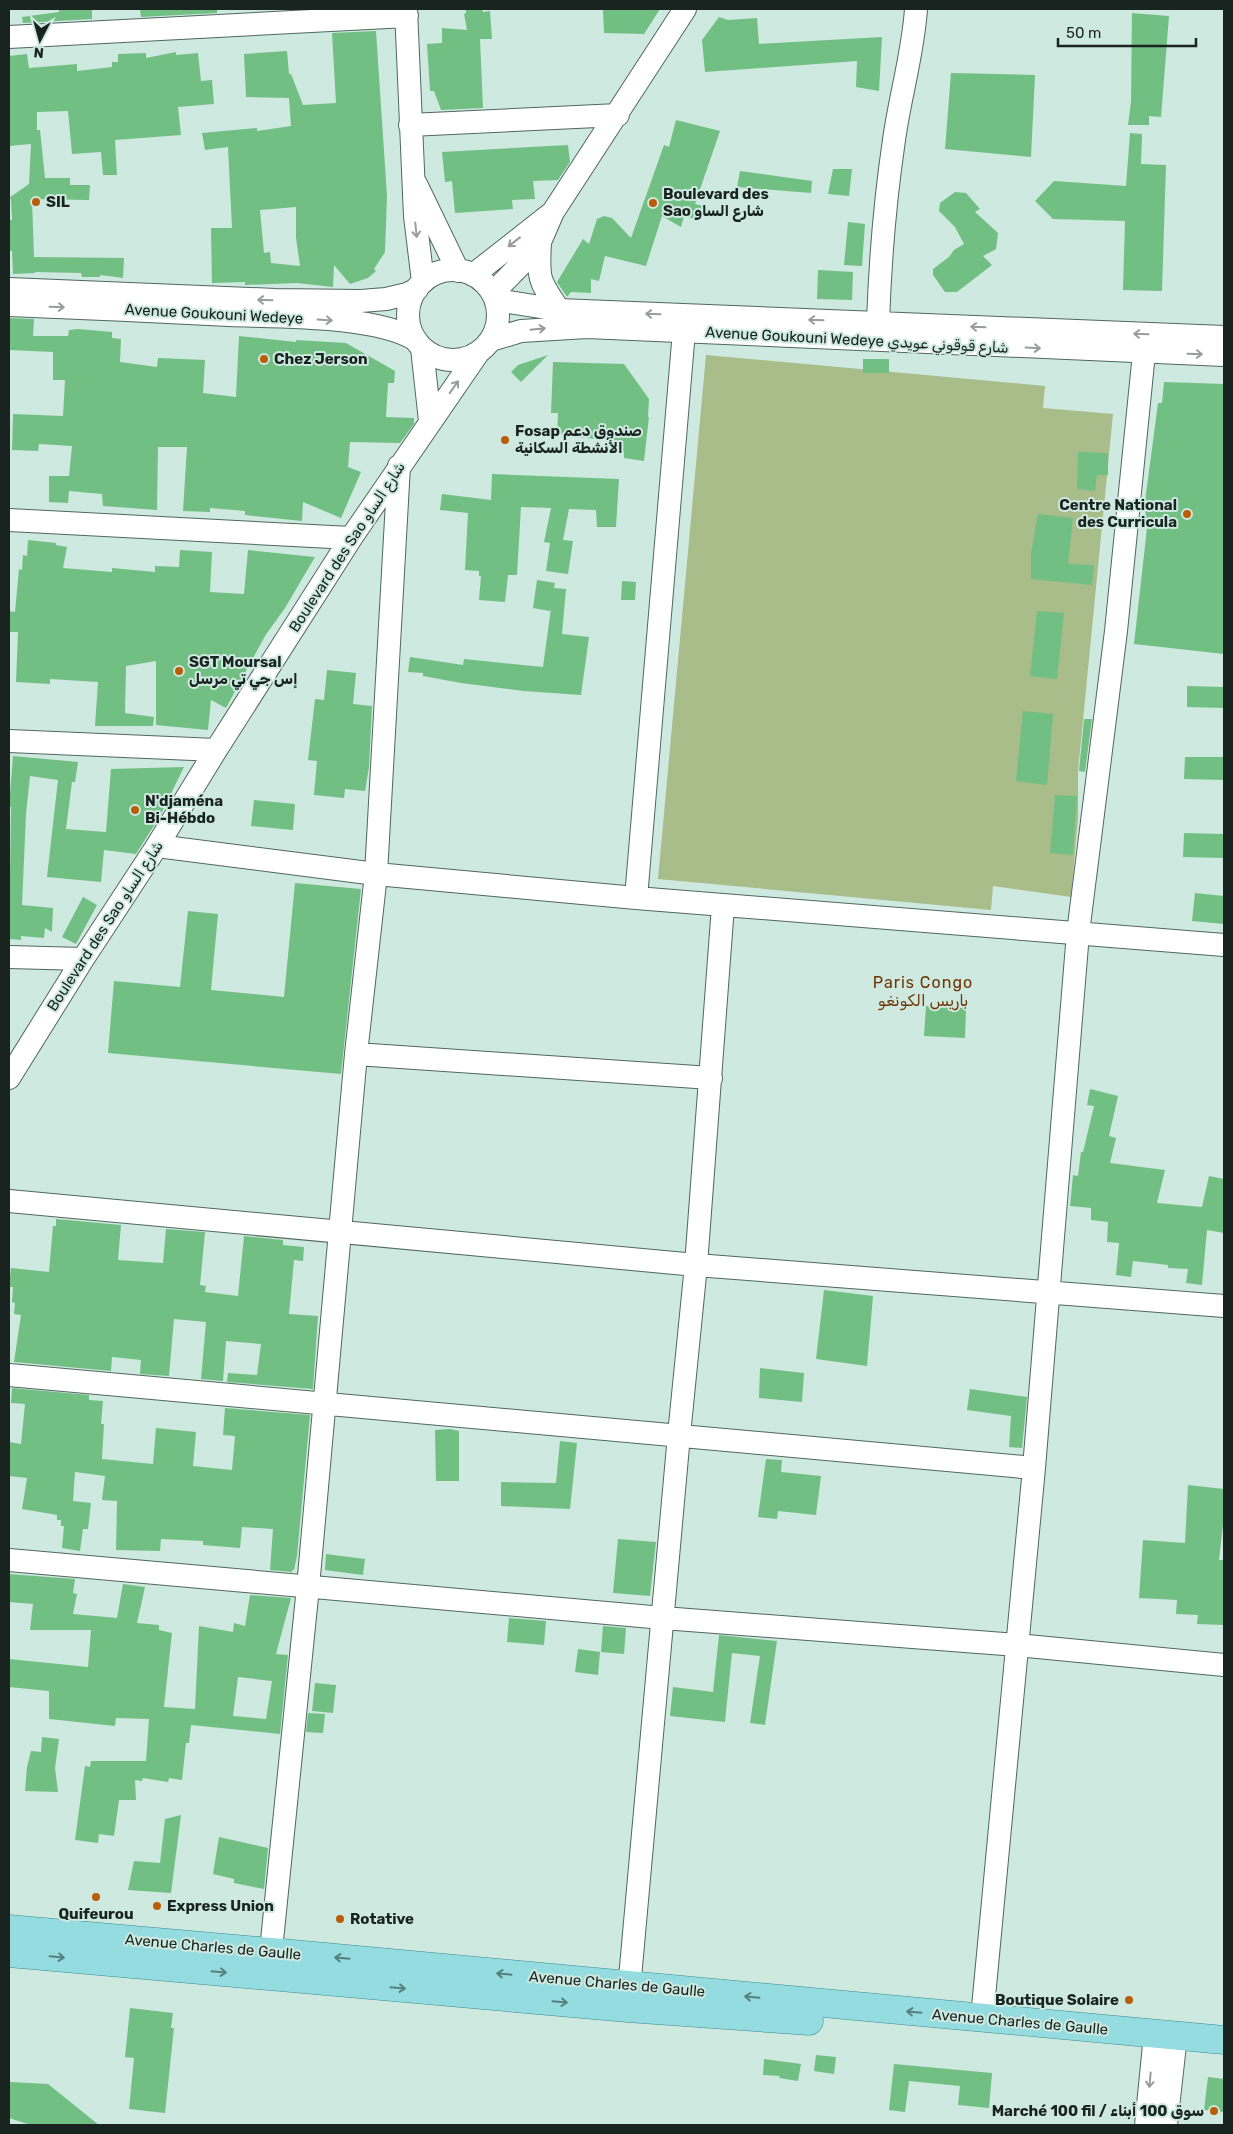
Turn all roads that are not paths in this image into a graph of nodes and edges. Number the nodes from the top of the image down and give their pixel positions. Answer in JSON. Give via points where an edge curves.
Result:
{"nodes":[{"id":1,"x":685,"y":9,"type":"edge"},
{"id":2,"x":916,"y":9,"type":"edge"},
{"id":3,"x":407,"y":13,"type":"edge"},
{"id":4,"x":9,"y":37,"type":"edge"},
{"id":5,"x":618,"y":115,"type":"junction"},
{"id":6,"x":410,"y":125,"type":"junction"},
{"id":7,"x":414,"y":181,"type":"junction"},
{"id":8,"x":553,"y":212,"type":"junction"},
{"id":9,"x":540,"y":242,"type":"junction"},
{"id":10,"x":465,"y":273,"type":"junction"},
{"id":11,"x":420,"y":286,"type":"junction"},
{"id":12,"x":9,"y":289,"type":"edge"},
{"id":13,"x":494,"y":297,"type":"junction"},
{"id":14,"x":9,"y":305,"type":"edge"},
{"id":15,"x":559,"y":310,"type":"junction"},
{"id":16,"x":878,"y":323,"type":"junction"},
{"id":17,"x":685,"y":324,"type":"junction"},
{"id":18,"x":1224,"y":337,"type":"edge"},
{"id":19,"x":419,"y":344,"type":"junction"},
{"id":20,"x":484,"y":347,"type":"junction"},
{"id":21,"x":1144,"y":353,"type":"junction"},
{"id":22,"x":1224,"y":355,"type":"edge"},
{"id":23,"x":430,"y":421,"type":"junction"},
{"id":24,"x":399,"y":466,"type":"junction"},
{"id":25,"x":9,"y":520,"type":"edge"},
{"id":26,"x":351,"y":538,"type":"junction"},
{"id":27,"x":9,"y":741,"type":"edge"},
{"id":28,"x":216,"y":750,"type":"junction"},
{"id":29,"x":157,"y":846,"type":"junction"},
{"id":30,"x":376,"y":874,"type":"junction"},
{"id":31,"x":636,"y":898,"type":"junction"},
{"id":32,"x":723,"y":906,"type":"junction"},
{"id":33,"x":1078,"y":933,"type":"junction"},
{"id":34,"x":1224,"y":945,"type":"edge"},
{"id":35,"x":9,"y":957,"type":"edge"},
{"id":36,"x":83,"y":959,"type":"junction"},
{"id":37,"x":356,"y":1054,"type":"junction"},
{"id":38,"x":9,"y":1078,"type":"edge"},
{"id":39,"x":711,"y":1078,"type":"junction"},
{"id":40,"x":9,"y":1201,"type":"edge"},
{"id":41,"x":341,"y":1231,"type":"junction"},
{"id":42,"x":696,"y":1265,"type":"junction"},
{"id":43,"x":1049,"y":1292,"type":"junction"},
{"id":44,"x":1224,"y":1306,"type":"edge"},
{"id":45,"x":9,"y":1375,"type":"edge"},
{"id":46,"x":325,"y":1405,"type":"junction"},
{"id":47,"x":679,"y":1435,"type":"junction"},
{"id":48,"x":1034,"y":1468,"type":"junction"},
{"id":49,"x":9,"y":1560,"type":"edge"},
{"id":50,"x":308,"y":1587,"type":"junction"},
{"id":51,"x":663,"y":1618,"type":"junction"},
{"id":52,"x":1017,"y":1645,"type":"junction"},
{"id":53,"x":1224,"y":1665,"type":"edge"},
{"id":54,"x":9,"y":1930,"type":"edge"},
{"id":55,"x":9,"y":1953,"type":"edge"},
{"id":56,"x":270,"y":1964,"type":"junction"},
{"id":57,"x":629,"y":1997,"type":"junction"},
{"id":58,"x":982,"y":2018,"type":"junction"},
{"id":59,"x":1224,"y":2040,"type":"edge"},
{"id":60,"x":1164,"y":2044,"type":"junction"},
{"id":61,"x":1224,"y":2058,"type":"edge"},
{"id":62,"x":1146,"y":2125,"type":"edge"},
{"id":63,"x":1166,"y":2125,"type":"edge"}],
"edges":[{"from":1,"to":5,"type":"street"},
{"from":2,"to":16,"type":"street","via":[[912,55],[894,139],[882,240]]},
{"from":3,"to":4,"type":"street"},
{"from":3,"to":6,"type":"street"},
{"from":5,"to":6,"type":"street"},
{"from":5,"to":8,"type":"street"},
{"from":6,"to":7,"type":"street"},
{"from":7,"to":10,"type":"street"},
{"from":7,"to":11,"type":"street","one_way":true},
{"from":8,"to":9,"type":"street"},
{"from":8,"to":10,"type":"street","one_way":true},
{"from":9,"to":13,"type":"street"},
{"from":9,"to":15,"type":"street","via":[[541,282]]},
{"from":10,"to":11,"type":"street","via":[[445,271],[433,275]]},
{"from":10,"to":13,"type":"street","via":[[484,282]]},
{"from":11,"to":12,"type":"street","name":"Avenue Goukouni Wedeye","one_way":true,"via":[[408,294],[361,301]]},
{"from":11,"to":19,"type":"street","via":[[409,309],[408,320]]},
{"from":13,"to":15,"type":"street","name":"Avenue Goukouni Wedeye شارع قوقوني عويدي"},
{"from":13,"to":20,"type":"street","via":[[498,321]]},
{"from":14,"to":19,"type":"street","name":"Avenue Goukouni Wedeye","one_way":true,"via":[[356,322],[387,329]]},
{"from":17,"to":15,"type":"street","name":"Avenue Goukouni Wedeye شارع قوقوني عويدي","one_way":true},
{"from":16,"to":17,"type":"street","name":"Avenue Goukouni Wedeye شارع قوقوني عويدي","one_way":true},
{"from":18,"to":16,"type":"street","name":"Avenue Goukouni Wedeye شارع قوقوني عويدي","one_way":true},
{"from":20,"to":17,"type":"street","name":"Avenue Goukouni Wedeye شارع قوقوني عويدي","one_way":true,"via":[[521,331]]},
{"from":17,"to":21,"type":"street","name":"Avenue Goukouni Wedeye شارع قوقوني عويدي","one_way":true},
{"from":17,"to":31,"type":"street"},
{"from":19,"to":20,"type":"street","via":[[435,356],[449,360],[464,359]]},
{"from":19,"to":23,"type":"street"},
{"from":23,"to":20,"type":"street","name":"Boulevard des Sao شارع الساو","one_way":true},
{"from":21,"to":22,"type":"street","name":"Avenue Goukouni Wedeye شارع قوقوني عويدي","one_way":true},
{"from":21,"to":33,"type":"street","via":[[1116,631]]},
{"from":23,"to":24,"type":"street","name":"Boulevard des Sao شارع الساو"},
{"from":24,"to":26,"type":"street","name":"Boulevard des Sao شارع الساو"},
{"from":24,"to":30,"type":"street"},
{"from":25,"to":26,"type":"street"},
{"from":26,"to":28,"type":"street","name":"Boulevard des Sao شارع الساو"},
{"from":27,"to":28,"type":"street"},
{"from":28,"to":29,"type":"street","name":"Boulevard des Sao شارع الساو"},
{"from":29,"to":30,"type":"street"},
{"from":29,"to":36,"type":"street","name":"Boulevard des Sao شارع الساو"},
{"from":30,"to":31,"type":"street"},
{"from":30,"to":37,"type":"street"},
{"from":31,"to":32,"type":"street"},
{"from":32,"to":33,"type":"street"},
{"from":32,"to":39,"type":"street"},
{"from":33,"to":34,"type":"street"},
{"from":33,"to":43,"type":"street"},
{"from":35,"to":36,"type":"street"},
{"from":36,"to":38,"type":"street","name":"Boulevard des Sao شارع الساو"},
{"from":37,"to":39,"type":"street"},
{"from":37,"to":41,"type":"street"},
{"from":39,"to":42,"type":"street"},
{"from":40,"to":41,"type":"street"},
{"from":41,"to":42,"type":"street"},
{"from":41,"to":46,"type":"street"},
{"from":42,"to":43,"type":"street"},
{"from":42,"to":47,"type":"street"},
{"from":43,"to":44,"type":"street"},
{"from":43,"to":48,"type":"street"},
{"from":45,"to":46,"type":"street"},
{"from":46,"to":47,"type":"street"},
{"from":46,"to":50,"type":"street"},
{"from":47,"to":48,"type":"street"},
{"from":47,"to":51,"type":"street"},
{"from":48,"to":52,"type":"street"},
{"from":49,"to":50,"type":"street"},
{"from":50,"to":51,"type":"street"},
{"from":50,"to":56,"type":"street"},
{"from":51,"to":52,"type":"street"},
{"from":51,"to":57,"type":"street"},
{"from":52,"to":53,"type":"street"},
{"from":52,"to":58,"type":"street"},
{"from":54,"to":56,"type":"main road","name":"Avenue Charles de Gaulle"},
{"from":55,"to":56,"type":"main road","name":"Avenue Charles de Gaulle","one_way":true},
{"from":56,"to":57,"type":"main road","name":"Avenue Charles de Gaulle"},
{"from":58,"to":57,"type":"main road","name":"Avenue Charles de Gaulle","one_way":true},
{"from":57,"to":60,"type":"main road","name":"Avenue Charles de Gaulle","via":[[750,2016]]},
{"from":58,"to":60,"type":"main road","name":"Avenue Charles de Gaulle"},
{"from":59,"to":60,"type":"main road","name":"Avenue Charles de Gaulle"},
{"from":60,"to":61,"type":"main road","name":"Avenue Charles de Gaulle"},
{"from":60,"to":62,"type":"street","one_way":true},
{"from":60,"to":63,"type":"street"}]}
